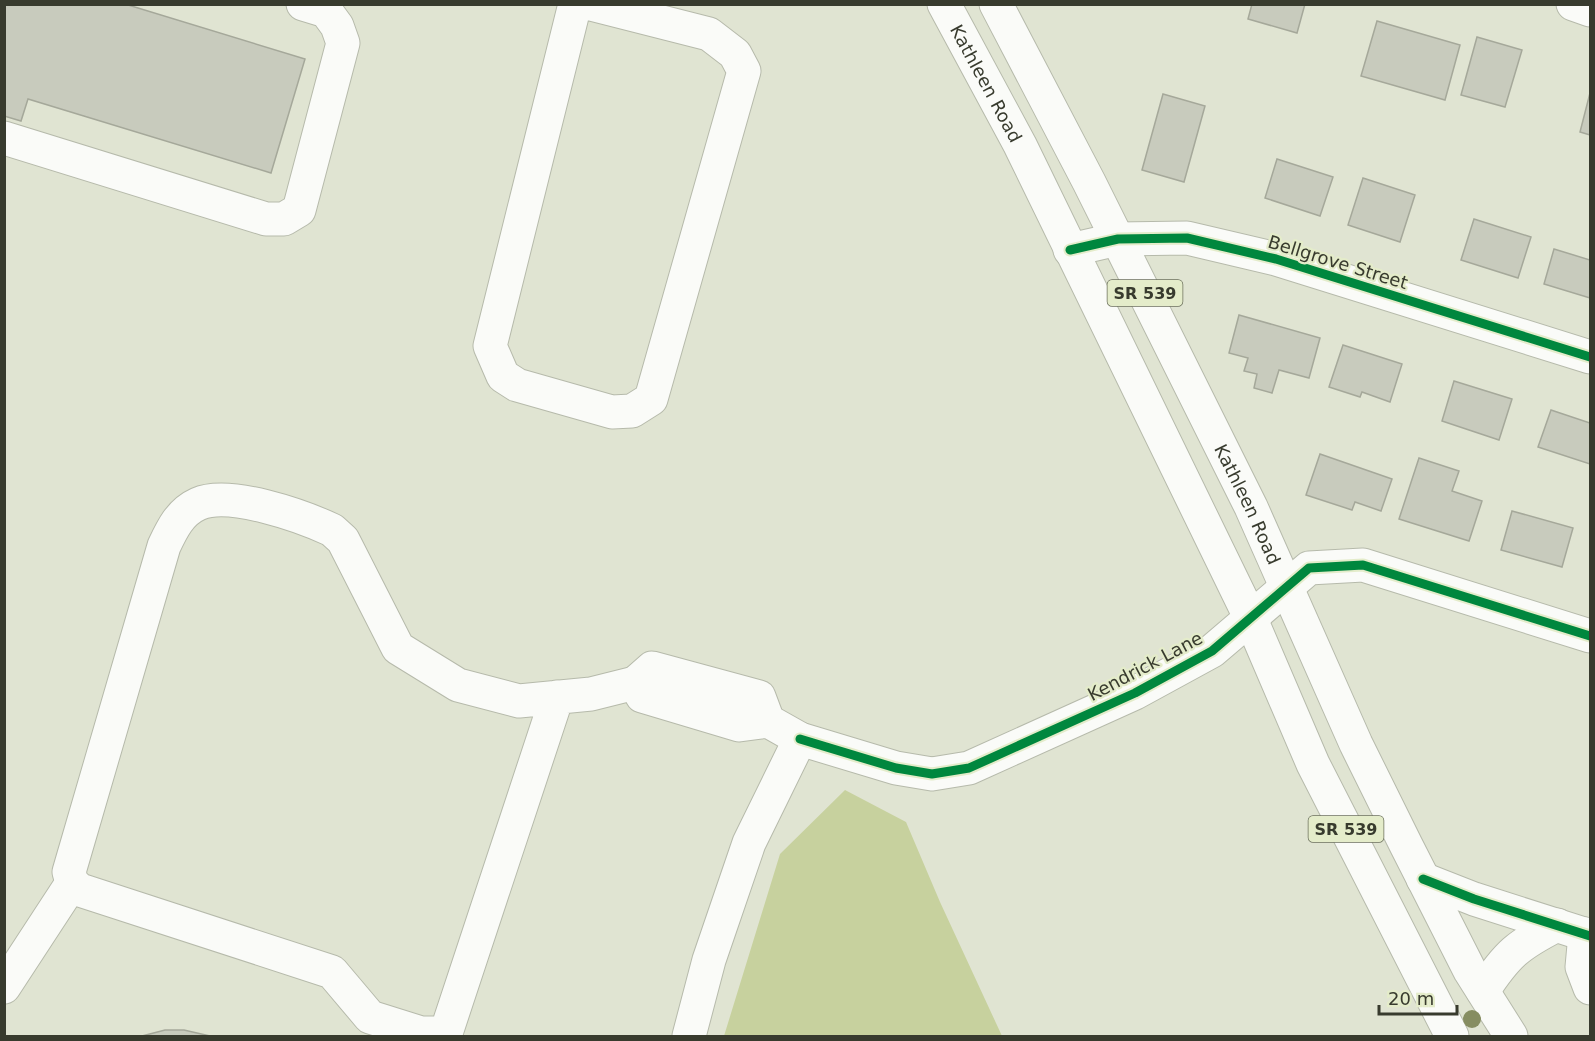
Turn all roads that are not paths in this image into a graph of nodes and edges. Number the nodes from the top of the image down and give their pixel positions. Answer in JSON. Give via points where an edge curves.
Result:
{"nodes":[{"id":1,"x":303,"y":4,"type":"edge"},
{"id":2,"x":575,"y":4,"type":"edge"},
{"id":3,"x":591,"y":4,"type":"edge"},
{"id":4,"x":944,"y":4,"type":"edge"},
{"id":5,"x":996,"y":4,"type":"edge"},
{"id":6,"x":1573,"y":4,"type":"edge"},
{"id":7,"x":1590,"y":10,"type":"edge"},
{"id":8,"x":4,"y":138,"type":"edge"},
{"id":9,"x":1118,"y":239,"type":"junction"},
{"id":10,"x":1070,"y":250,"type":"junction"},
{"id":11,"x":1590,"y":357,"type":"edge"},
{"id":12,"x":1285,"y":586,"type":"junction"},
{"id":13,"x":1250,"y":617,"type":"junction"},
{"id":14,"x":1590,"y":636,"type":"edge"},
{"id":15,"x":556,"y":697,"type":"junction"},
{"id":16,"x":800,"y":739,"type":"junction"},
{"id":17,"x":1423,"y":879,"type":"junction"},
{"id":18,"x":72,"y":883,"type":"junction"},
{"id":19,"x":1577,"y":932,"type":"edge"},
{"id":20,"x":4,"y":987,"type":"edge"},
{"id":21,"x":1590,"y":988,"type":"edge"},
{"id":22,"x":1483,"y":991,"type":"junction"},
{"id":23,"x":451,"y":1035,"type":"edge"},
{"id":24,"x":689,"y":1036,"type":"edge"},
{"id":25,"x":1452,"y":1036,"type":"edge"},
{"id":26,"x":1511,"y":1036,"type":"edge"}],
"edges":[{"from":1,"to":8,"type":"main road","via":[[326,11],[343,43],[299,210],[284,219],[266,219]]},
{"from":2,"to":3,"type":"main road","via":[[489,346],[503,376],[517,385],[612,412],[632,411],[651,399],[744,71],[735,54],[709,34]]},
{"from":4,"to":10,"type":"main road","name":"Kathleen Road","number":"SR 539","via":[[1020,145]]},
{"from":5,"to":9,"type":"main road","name":"Kathleen Road","number":"SR 539"},
{"from":6,"to":7,"type":"main road"},
{"from":9,"to":10,"type":"main road","name":"Bellgrove Street"},
{"from":9,"to":11,"type":"main road","name":"Bellgrove Street","via":[[1187,238],[1276,259]]},
{"from":9,"to":12,"type":"main road","name":"Kathleen Road","number":"SR 539","via":[[1251,507]]},
{"from":10,"to":13,"type":"main road","name":"Kathleen Road","number":"SR 539"},
{"from":12,"to":13,"type":"main road","name":"Kendrick Lane"},
{"from":12,"to":14,"type":"main road","name":"Kendrick Lane","via":[[1309,568],[1363,565]]},
{"from":12,"to":17,"type":"main road","name":"Kathleen Road","number":"SR 539","via":[[1356,744]]},
{"from":13,"to":16,"type":"main road","name":"Kendrick Lane","via":[[1212,651],[1135,693],[969,768],[932,774],[896,768]]},
{"from":13,"to":25,"type":"main road","name":"Kathleen Road","number":"SR 539","via":[[1313,764]]},
{"from":15,"to":16,"type":"main road","name":"Kendrick Lane","via":[[591,694],[635,683],[652,668],[759,697],[768,721]]},
{"from":15,"to":18,"type":"main road","via":[[519,701],[458,685],[398,648],[343,540],[332,530],[241,501],[199,503],[173,526],[164,546],[69,872]]},
{"from":15,"to":23,"type":"main road"},
{"from":16,"to":24,"type":"main road","via":[[749,843],[709,960]]},
{"from":17,"to":19,"type":"main road"},
{"from":17,"to":22,"type":"main road","name":"Kathleen Road","number":"SR 539"},
{"from":18,"to":20,"type":"main road"},
{"from":18,"to":23,"type":"main road","via":[[80,890],[332,972],[370,1017],[421,1033]]},
{"from":19,"to":21,"type":"main road","via":[[1582,967]]},
{"from":19,"to":22,"type":"main road","via":[[1521,944],[1502,962]]},
{"from":22,"to":26,"type":"main road","name":"Kathleen Road","number":"SR 539"}]}
